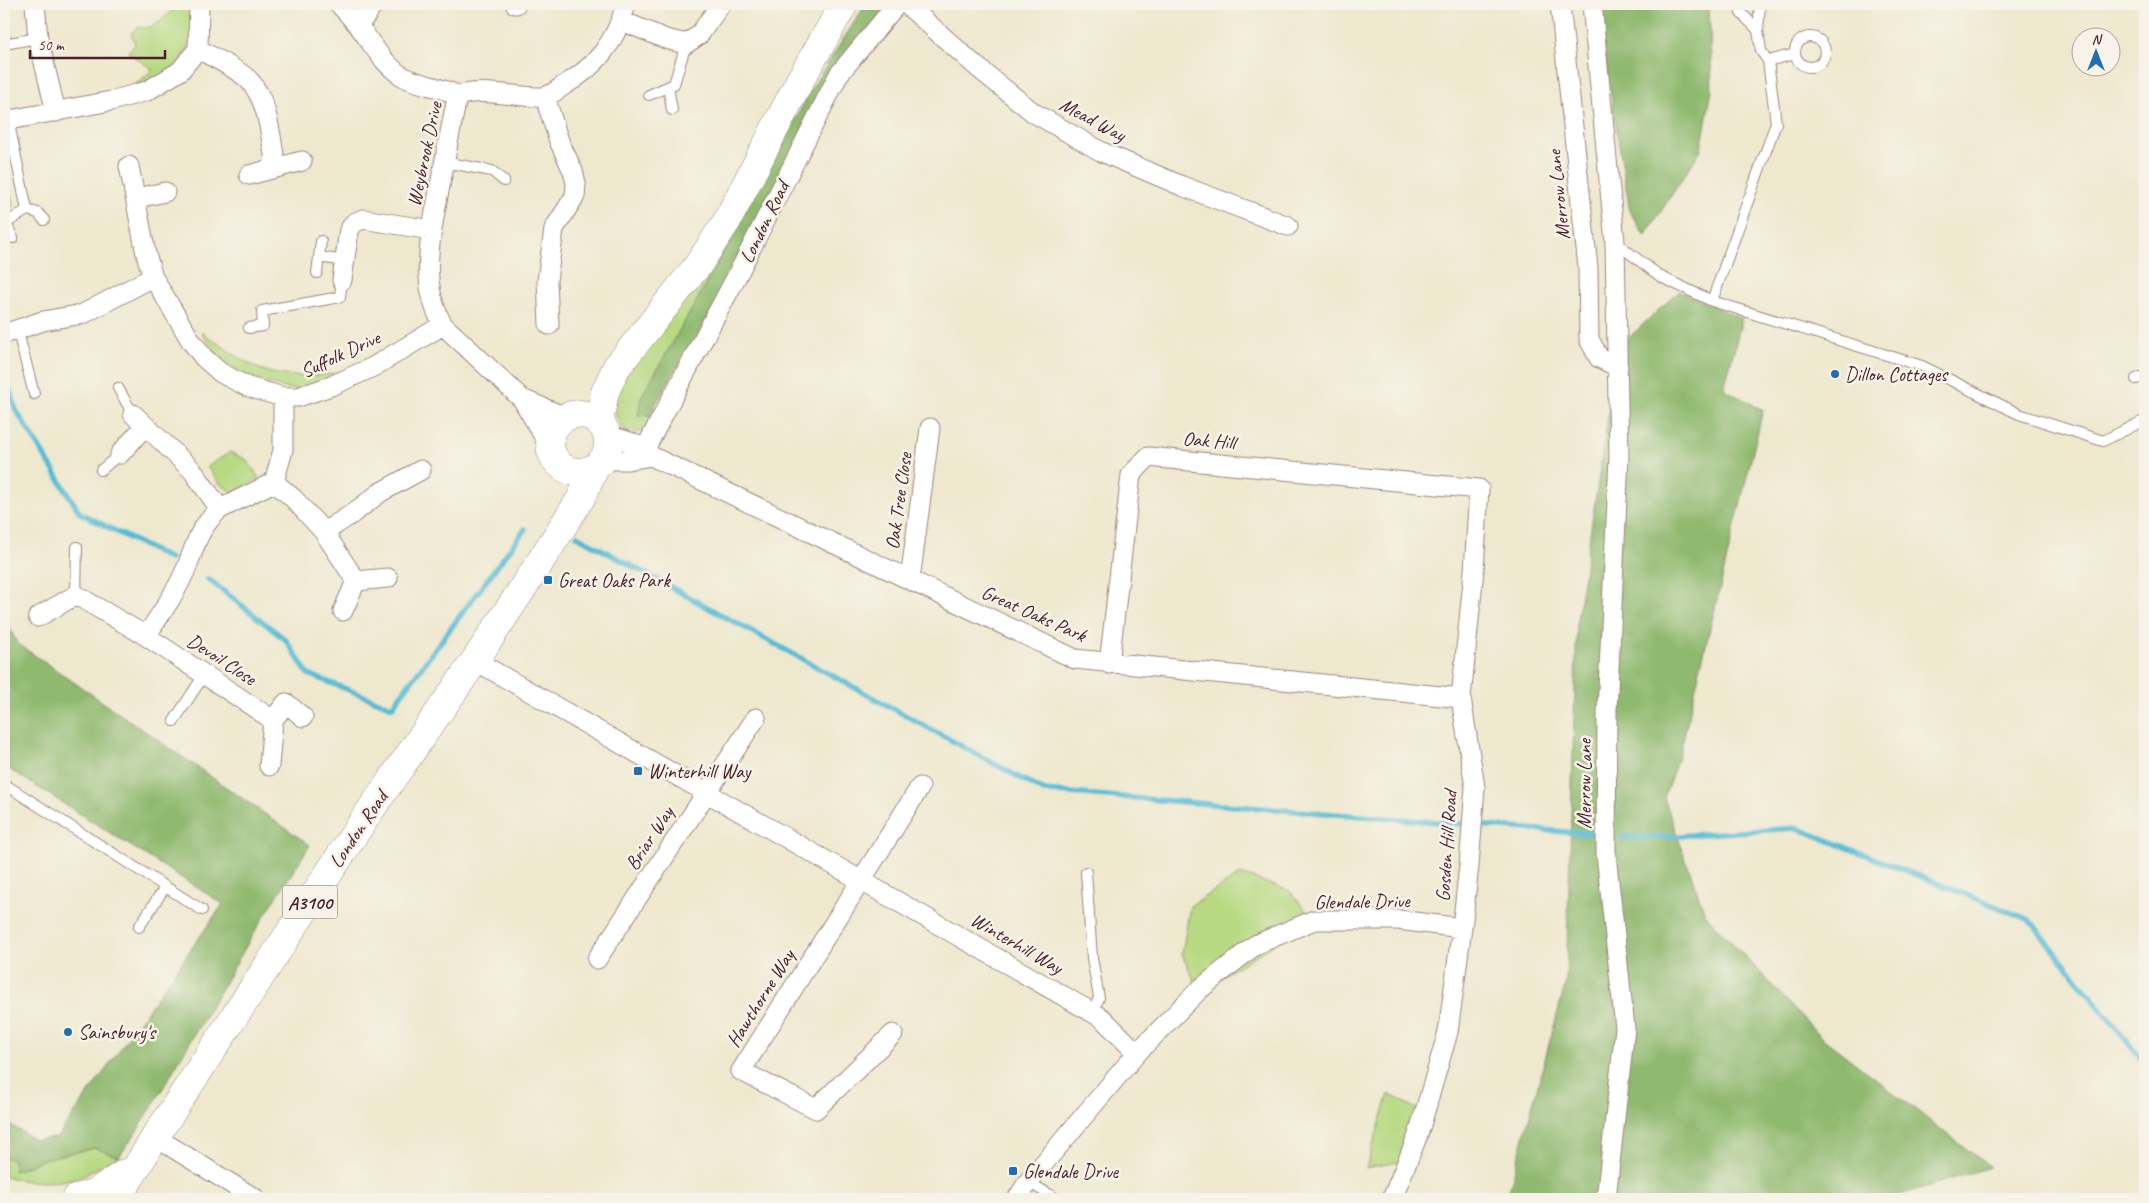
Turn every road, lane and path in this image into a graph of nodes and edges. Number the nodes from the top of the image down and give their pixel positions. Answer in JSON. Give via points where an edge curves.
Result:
{"nodes":[{"id":1,"x":35,"y":4,"type":"edge"},
{"id":2,"x":199,"y":4,"type":"edge"},
{"id":3,"x":338,"y":4,"type":"edge"},
{"id":4,"x":386,"y":4,"type":"edge"},
{"id":5,"x":721,"y":4,"type":"edge"},
{"id":6,"x":844,"y":4,"type":"edge"},
{"id":7,"x":897,"y":4,"type":"edge"},
{"id":8,"x":906,"y":4,"type":"edge"},
{"id":9,"x":1560,"y":4,"type":"edge"},
{"id":10,"x":1592,"y":4,"type":"edge"},
{"id":11,"x":1739,"y":4,"type":"edge"},
{"id":12,"x":1760,"y":4,"type":"edge"},
{"id":13,"x":624,"y":12,"type":"edge"},
{"id":14,"x":363,"y":19,"type":"junction"},
{"id":15,"x":1758,"y":30,"type":"junction"},
{"id":16,"x":38,"y":38,"type":"junction"},
{"id":17,"x":4,"y":44,"type":"edge"},
{"id":18,"x":686,"y":44,"type":"junction"},
{"id":19,"x":198,"y":49,"type":"junction"},
{"id":20,"x":1795,"y":54,"type":"dead end"},
{"id":21,"x":1768,"y":61,"type":"junction"},
{"id":22,"x":668,"y":87,"type":"junction"},
{"id":23,"x":649,"y":95,"type":"dead end"},
{"id":24,"x":459,"y":96,"type":"junction"},
{"id":25,"x":546,"y":97,"type":"junction"},
{"id":26,"x":672,"y":110,"type":"dead end"},
{"id":27,"x":56,"y":112,"type":"junction"},
{"id":28,"x":6,"y":120,"type":"edge"},
{"id":29,"x":302,"y":161,"type":"dead end"},
{"id":30,"x":444,"y":162,"type":"junction"},
{"id":31,"x":129,"y":166,"type":"dead end"},
{"id":32,"x":276,"y":167,"type":"junction"},
{"id":33,"x":249,"y":175,"type":"dead end"},
{"id":34,"x":504,"y":181,"type":"dead end"},
{"id":35,"x":165,"y":192,"type":"dead end"},
{"id":36,"x":137,"y":198,"type":"junction"},
{"id":37,"x":27,"y":210,"type":"junction"},
{"id":38,"x":44,"y":220,"type":"dead end"},
{"id":39,"x":5,"y":223,"type":"edge"},
{"id":40,"x":1288,"y":226,"type":"dead end"},
{"id":41,"x":432,"y":230,"type":"junction"},
{"id":42,"x":13,"y":238,"type":"dead end"},
{"id":43,"x":321,"y":241,"type":"dead end"},
{"id":44,"x":1615,"y":242,"type":"junction"},
{"id":45,"x":319,"y":257,"type":"junction"},
{"id":46,"x":345,"y":261,"type":"junction"},
{"id":47,"x":316,"y":273,"type":"dead end"},
{"id":48,"x":154,"y":277,"type":"junction"},
{"id":49,"x":342,"y":280,"type":"joint"},
{"id":50,"x":1712,"y":300,"type":"junction"},
{"id":51,"x":443,"y":325,"type":"junction"},
{"id":52,"x":549,"y":325,"type":"dead end"},
{"id":53,"x":249,"y":328,"type":"dead end"},
{"id":54,"x":11,"y":330,"type":"edge"},
{"id":55,"x":1618,"y":367,"type":"junction"},
{"id":56,"x":118,"y":388,"type":"dead end"},
{"id":57,"x":34,"y":394,"type":"dead end"},
{"id":58,"x":283,"y":397,"type":"junction"},
{"id":59,"x":522,"y":400,"type":"junction"},
{"id":60,"x":565,"y":417,"type":"junction"},
{"id":61,"x":139,"y":420,"type":"junction"},
{"id":62,"x":2145,"y":420,"type":"edge"},
{"id":63,"x":930,"y":428,"type":"dead end"},
{"id":64,"x":602,"y":447,"type":"junction"},
{"id":65,"x":648,"y":452,"type":"junction"},
{"id":66,"x":120,"y":454,"type":"joint"},
{"id":67,"x":556,"y":457,"type":"junction"},
{"id":68,"x":101,"y":470,"type":"dead end"},
{"id":69,"x":421,"y":470,"type":"dead end"},
{"id":70,"x":274,"y":482,"type":"junction"},
{"id":71,"x":1479,"y":488,"type":"joint"},
{"id":72,"x":220,"y":509,"type":"junction"},
{"id":73,"x":563,"y":524,"type":"junction"},
{"id":74,"x":324,"y":532,"type":"junction"},
{"id":75,"x":77,"y":547,"type":"dead end"},
{"id":76,"x":388,"y":578,"type":"dead end"},
{"id":77,"x":356,"y":580,"type":"junction"},
{"id":78,"x":910,"y":580,"type":"junction"},
{"id":79,"x":76,"y":595,"type":"junction"},
{"id":80,"x":343,"y":611,"type":"dead end"},
{"id":81,"x":38,"y":617,"type":"dead end"},
{"id":82,"x":146,"y":636,"type":"junction"},
{"id":83,"x":476,"y":659,"type":"junction"},
{"id":84,"x":1109,"y":664,"type":"junction"},
{"id":85,"x":204,"y":675,"type":"junction"},
{"id":86,"x":1461,"y":698,"type":"junction"},
{"id":87,"x":303,"y":717,"type":"dead end"},
{"id":88,"x":756,"y":718,"type":"dead end"},
{"id":89,"x":272,"y":720,"type":"junction"},
{"id":90,"x":174,"y":721,"type":"dead end"},
{"id":91,"x":269,"y":766,"type":"dead end"},
{"id":92,"x":4,"y":784,"type":"edge"},
{"id":93,"x":920,"y":787,"type":"dead end"},
{"id":94,"x":706,"y":791,"type":"junction"},
{"id":95,"x":1086,"y":872,"type":"dead end"},
{"id":96,"x":860,"y":880,"type":"junction"},
{"id":97,"x":165,"y":887,"type":"junction"},
{"id":98,"x":202,"y":910,"type":"dead end"},
{"id":99,"x":139,"y":927,"type":"dead end"},
{"id":100,"x":1462,"y":928,"type":"junction"},
{"id":101,"x":597,"y":959,"type":"dead end"},
{"id":102,"x":1092,"y":1012,"type":"junction"},
{"id":103,"x":893,"y":1034,"type":"dead end"},
{"id":104,"x":1137,"y":1053,"type":"junction"},
{"id":105,"x":155,"y":1137,"type":"junction"},
{"id":106,"x":140,"y":1161,"type":"junction"},
{"id":107,"x":1028,"y":1182,"type":"junction"},
{"id":108,"x":76,"y":1199,"type":"edge"},
{"id":109,"x":112,"y":1199,"type":"edge"},
{"id":110,"x":256,"y":1199,"type":"edge"},
{"id":111,"x":1017,"y":1199,"type":"edge"},
{"id":112,"x":1057,"y":1199,"type":"edge"},
{"id":113,"x":1392,"y":1199,"type":"edge"},
{"id":114,"x":1606,"y":1199,"type":"edge"}],
"edges":[{"from":1,"to":16,"type":"street"},
{"from":2,"to":19,"type":"street"},
{"from":3,"to":14,"type":"street"},
{"from":4,"to":14,"type":"lane"},
{"from":5,"to":18,"type":"street","via":[[699,35]]},
{"from":6,"to":64,"type":"main road","name":"London Road","via":[[727,220],[698,265],[616,368],[606,392]]},
{"from":7,"to":65,"type":"street","name":"London Road","via":[[839,74]]},
{"from":8,"to":40,"type":"street","name":"Mead Way","via":[[1034,113],[1102,152]]},
{"from":9,"to":55,"type":"street","name":"Merrow Lane","via":[[1588,268],[1589,339],[1599,358]]},
{"from":10,"to":44,"type":"street","name":"Merrow Lane"},
{"from":11,"to":15,"type":"lane","via":[[1741,13]]},
{"from":12,"to":15,"type":"lane"},
{"from":13,"to":18,"type":"street","via":[[666,39]]},
{"from":13,"to":25,"type":"street","via":[[609,46],[590,69]]},
{"from":14,"to":24,"type":"street","via":[[388,64],[403,76]]},
{"from":15,"to":21,"type":"lane","via":[[1761,51]]},
{"from":16,"to":17,"type":"lane"},
{"from":16,"to":27,"type":"street"},
{"from":18,"to":22,"type":"lane","via":[[674,84]]},
{"from":19,"to":27,"type":"street","via":[[180,71],[147,91]]},
{"from":19,"to":32,"type":"street","via":[[248,79],[256,90],[266,118]]},
{"from":20,"to":21,"type":"lane"},
{"from":21,"to":50,"type":"lane","via":[[1776,123]]},
{"from":22,"to":23,"type":"lane"},
{"from":22,"to":26,"type":"lane"},
{"from":24,"to":25,"type":"street","name":"Weybrook Drive","via":[[474,93]]},
{"from":24,"to":30,"type":"street","name":"Weybrook Drive"},
{"from":25,"to":52,"type":"street","via":[[576,183],[575,196],[554,229],[547,281]]},
{"from":27,"to":28,"type":"street"},
{"from":28,"to":37,"type":"lane"},
{"from":29,"to":32,"type":"street"},
{"from":30,"to":34,"type":"lane","via":[[492,171]]},
{"from":30,"to":41,"type":"street","name":"Weybrook Drive"},
{"from":31,"to":36,"type":"street","name":"Suffolk Drive"},
{"from":32,"to":33,"type":"street"},
{"from":35,"to":36,"type":"street"},
{"from":36,"to":48,"type":"street","name":"Suffolk Drive","via":[[146,254]]},
{"from":37,"to":38,"type":"lane","via":[[38,213]]},
{"from":37,"to":39,"type":"lane"},
{"from":39,"to":42,"type":"lane"},
{"from":41,"to":46,"type":"street","via":[[363,219],[349,230]]},
{"from":41,"to":51,"type":"street","name":"Weybrook Drive","via":[[428,276],[431,299]]},
{"from":43,"to":45,"type":"lane"},
{"from":44,"to":50,"type":"lane","via":[[1661,277]]},
{"from":44,"to":55,"type":"street","name":"Merrow Lane"},
{"from":45,"to":46,"type":"lane"},
{"from":45,"to":47,"type":"lane"},
{"from":46,"to":49,"type":"street"},
{"from":48,"to":54,"type":"street","via":[[82,314]]},
{"from":48,"to":58,"type":"street","name":"Suffolk Drive","via":[[204,358],[227,377]]},
{"from":49,"to":53,"type":"lane","via":[[340,297],[262,311],[263,326]]},
{"from":50,"to":62,"type":"lane","via":[[1922,366],[2019,414],[2104,441]]},
{"from":51,"to":58,"type":"street","name":"Suffolk Drive","via":[[373,367],[331,386],[298,397]]},
{"from":51,"to":59,"type":"street","name":"Weybrook Drive"},
{"from":54,"to":57,"type":"lane"},
{"from":55,"to":114,"type":"street","name":"Merrow Lane","via":[[1619,457],[1607,711],[1606,854],[1625,1028]]},
{"from":56,"to":61,"type":"lane"},
{"from":58,"to":70,"type":"street","via":[[283,450]]},
{"from":59,"to":60,"type":"street","name":"Weybrook Drive"},
{"from":59,"to":67,"type":"street","name":"Weybrook Drive"},
{"from":60,"to":64,"type":"main road","via":[[583,414]]},
{"from":60,"to":67,"type":"main road","via":[[553,426],[550,435]]},
{"from":61,"to":66,"type":"street"},
{"from":61,"to":72,"type":"street","via":[[192,470]]},
{"from":63,"to":78,"type":"street","name":"Oak Tree Close"},
{"from":64,"to":65,"type":"street","name":"Great Oaks Park","via":[[630,441]]},
{"from":64,"to":65,"type":"street","via":[[628,460]]},
{"from":64,"to":67,"type":"main road","via":[[584,472],[574,472]]},
{"from":64,"to":73,"type":"main road","name":"London Road","number":"A3100","via":[[581,498]]},
{"from":65,"to":78,"type":"street","name":"Great Oaks Park"},
{"from":66,"to":68,"type":"lane"},
{"from":67,"to":73,"type":"main road"},
{"from":69,"to":74,"type":"street","via":[[381,492]]},
{"from":70,"to":72,"type":"street"},
{"from":70,"to":74,"type":"street"},
{"from":71,"to":84,"type":"street","name":"Oak Hill","via":[[1148,457],[1131,475]]},
{"from":71,"to":86,"type":"street","name":"Gosden Hill Road"},
{"from":72,"to":82,"type":"street","via":[[196,538],[186,570]]},
{"from":73,"to":83,"type":"main road","name":"London Road","number":"A3100"},
{"from":74,"to":77,"type":"street"},
{"from":75,"to":79,"type":"lane"},
{"from":76,"to":77,"type":"street"},
{"from":77,"to":80,"type":"street"},
{"from":78,"to":84,"type":"street","name":"Great Oaks Park","via":[[1075,659]]},
{"from":79,"to":81,"type":"street"},
{"from":79,"to":82,"type":"street","name":"Devoil Close"},
{"from":82,"to":85,"type":"street","name":"Devoil Close"},
{"from":83,"to":94,"type":"street","name":"Winterhill Way"},
{"from":83,"to":105,"type":"main road","name":"London Road","number":"A3100","via":[[367,814]]},
{"from":84,"to":86,"type":"street","name":"Great Oaks Park"},
{"from":85,"to":89,"type":"street","name":"Devoil Close"},
{"from":85,"to":90,"type":"lane"},
{"from":86,"to":100,"type":"street","name":"Gosden Hill Road","via":[[1475,787]]},
{"from":87,"to":89,"type":"street","via":[[286,703]]},
{"from":88,"to":94,"type":"street","name":"Briar Way"},
{"from":89,"to":91,"type":"street"},
{"from":92,"to":97,"type":"lane"},
{"from":93,"to":96,"type":"street","name":"Hawthorne Way"},
{"from":94,"to":96,"type":"street","name":"Winterhill Way"},
{"from":94,"to":101,"type":"street","name":"Briar Way"},
{"from":95,"to":102,"type":"lane","via":[[1092,958],[1099,998]]},
{"from":96,"to":102,"type":"street","name":"Winterhill Way"},
{"from":96,"to":103,"type":"street","name":"Hawthorne Way","via":[[741,1071],[816,1109]]},
{"from":97,"to":98,"type":"lane"},
{"from":97,"to":99,"type":"lane"},
{"from":100,"to":104,"type":"street","name":"Glendale Drive","via":[[1398,920],[1314,920],[1255,945],[1199,990]]},
{"from":100,"to":113,"type":"street","name":"Gosden Hill Road","via":[[1448,1032],[1418,1135]]},
{"from":102,"to":104,"type":"street","name":"Winterhill Way"},
{"from":104,"to":107,"type":"street","name":"Glendale Drive"},
{"from":105,"to":106,"type":"main road","name":"London Road","number":"A3100"},
{"from":105,"to":110,"type":"street"},
{"from":106,"to":108,"type":"main road","name":"London Road","via":[[96,1192]]},
{"from":106,"to":109,"type":"main road","name":"London Road","via":[[127,1183]]},
{"from":107,"to":111,"type":"street","name":"Glendale Drive"},
{"from":107,"to":112,"type":"lane"}]}
